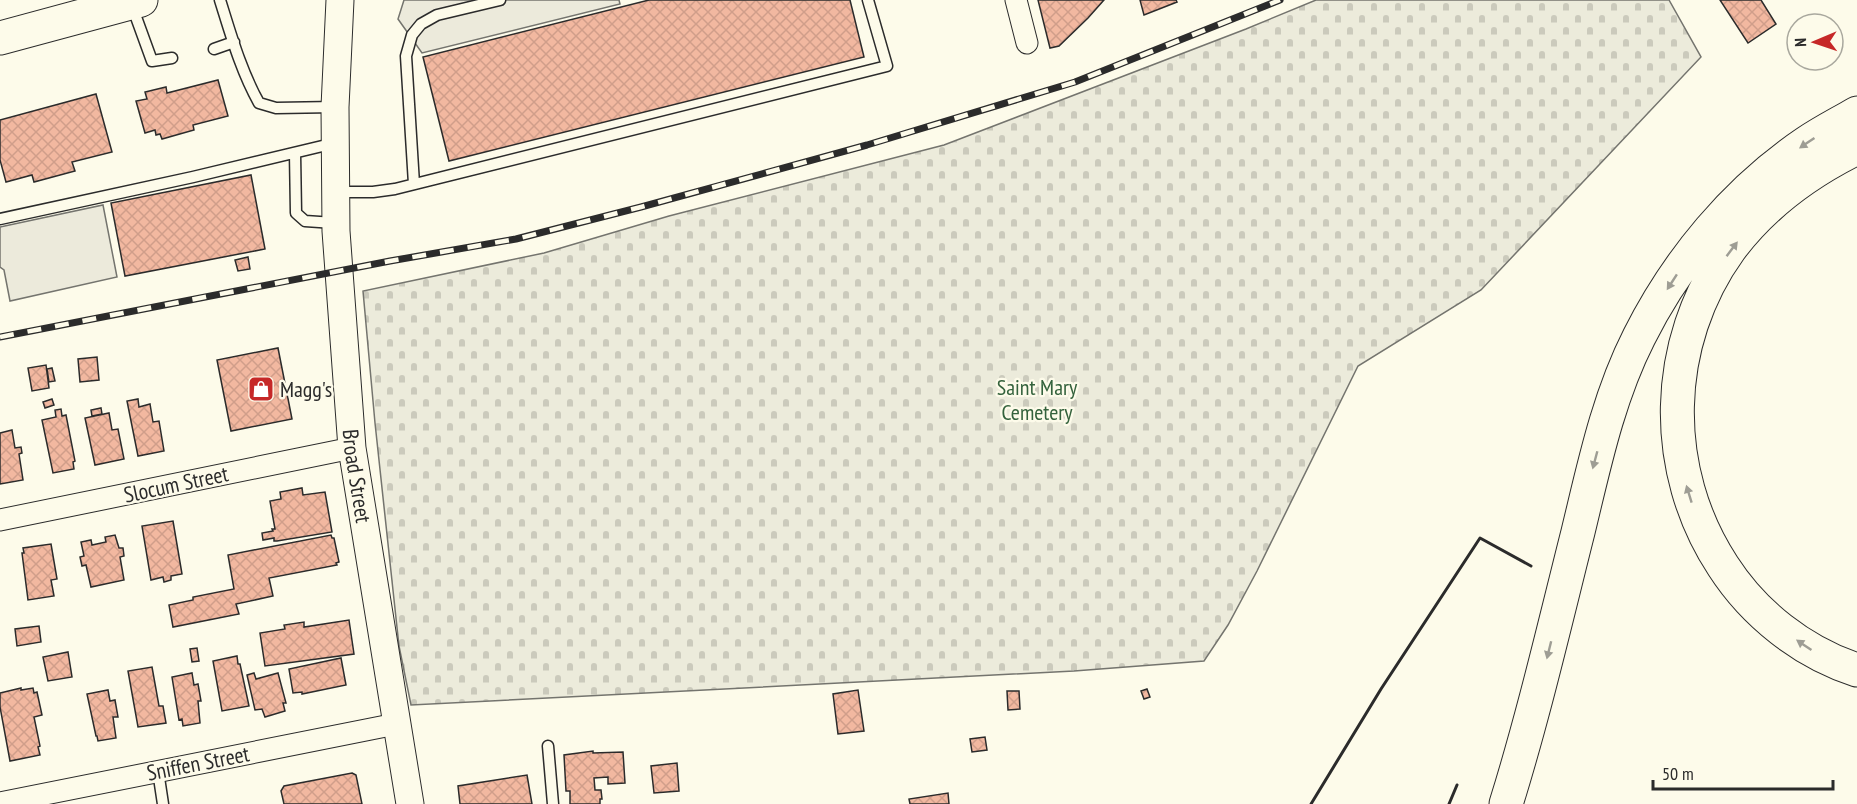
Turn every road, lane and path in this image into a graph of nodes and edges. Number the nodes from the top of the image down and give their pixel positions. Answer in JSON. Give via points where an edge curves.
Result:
{"nodes":[{"id":1,"x":220,"y":0,"type":"edge"},
{"id":2,"x":340,"y":0,"type":"edge"},
{"id":3,"x":500,"y":0,"type":"edge"},
{"id":4,"x":868,"y":0,"type":"edge"},
{"id":5,"x":1016,"y":0,"type":"edge"},
{"id":6,"x":118,"y":3,"type":"edge"},
{"id":7,"x":0,"y":38,"type":"edge"},
{"id":8,"x":234,"y":42,"type":"junction"},
{"id":9,"x":1027,"y":43,"type":"dead end"},
{"id":10,"x":214,"y":49,"type":"dead end"},
{"id":11,"x":172,"y":58,"type":"dead end"},
{"id":12,"x":335,"y":107,"type":"junction"},
{"id":13,"x":1857,"y":113,"type":"edge"},
{"id":14,"x":335,"y":142,"type":"junction"},
{"id":15,"x":1857,"y":148,"type":"edge"},
{"id":16,"x":295,"y":153,"type":"junction"},
{"id":17,"x":414,"y":184,"type":"junction"},
{"id":18,"x":336,"y":192,"type":"junction"},
{"id":19,"x":0,"y":219,"type":"edge"},
{"id":20,"x":336,"y":223,"type":"junction"},
{"id":21,"x":352,"y":448,"type":"junction"},
{"id":22,"x":0,"y":520,"type":"edge"},
{"id":23,"x":1857,"y":670,"type":"edge"},
{"id":24,"x":396,"y":724,"type":"junction"},
{"id":25,"x":548,"y":746,"type":"dead end"},
{"id":26,"x":158,"y":771,"type":"junction"},
{"id":27,"x":0,"y":802,"type":"edge"},
{"id":28,"x":163,"y":804,"type":"edge"},
{"id":29,"x":410,"y":804,"type":"edge"},
{"id":30,"x":553,"y":804,"type":"edge"},
{"id":31,"x":1506,"y":804,"type":"edge"}],
"edges":[{"from":1,"to":8,"type":"lane"},
{"from":2,"to":12,"type":"street","name":"Broad Street"},
{"from":3,"to":17,"type":"lane","via":[[437,15],[412,35],[406,56]]},
{"from":4,"to":17,"type":"lane","via":[[887,66]]},
{"from":5,"to":9,"type":"street"},
{"from":6,"to":7,"type":"main road"},
{"from":6,"to":11,"type":"lane","via":[[152,61]]},
{"from":8,"to":10,"type":"lane"},
{"from":8,"to":12,"type":"lane","via":[[259,103],[276,108]]},
{"from":12,"to":14,"type":"street","name":"Broad Street"},
{"from":13,"to":31,"type":"main road","one_way":true,"via":[[1799,148],[1720,218],[1674,278],[1639,338],[1600,443],[1530,724]]},
{"from":14,"to":16,"type":"lane"},
{"from":14,"to":18,"type":"street","name":"Broad Street"},
{"from":23,"to":15,"type":"main road","one_way":true,"via":[[1814,651],[1783,631],[1756,608],[1732,579],[1695,514],[1683,476],[1677,411],[1685,346],[1697,309],[1730,249],[1780,196],[1832,160]]},
{"from":16,"to":19,"type":"lane"},
{"from":16,"to":20,"type":"lane","via":[[296,213],[305,220]]},
{"from":17,"to":18,"type":"lane","via":[[374,192]]},
{"from":18,"to":20,"type":"street","name":"Broad Street"},
{"from":20,"to":21,"type":"street","name":"Broad Street"},
{"from":21,"to":22,"type":"street","name":"Slocum Street"},
{"from":21,"to":24,"type":"street","name":"Broad Street"},
{"from":24,"to":26,"type":"street","name":"Sniffen Street"},
{"from":24,"to":29,"type":"street","name":"Broad Street"},
{"from":25,"to":30,"type":"lane"},
{"from":26,"to":27,"type":"street","name":"Sniffen Street"},
{"from":26,"to":28,"type":"lane"}]}
